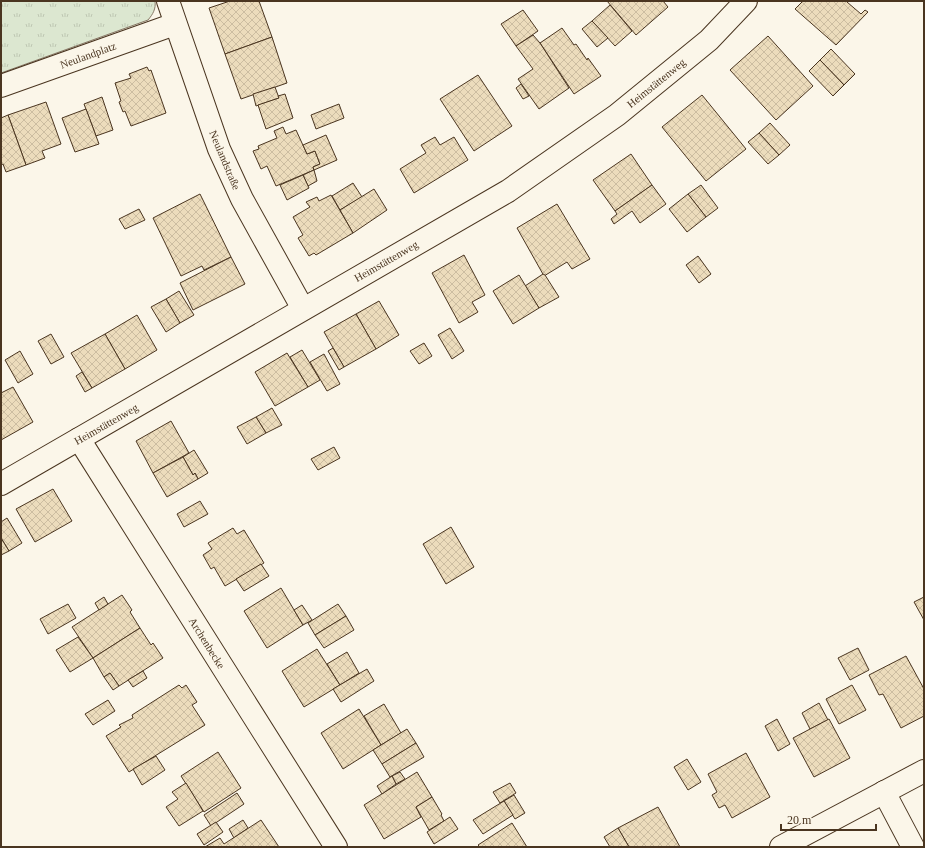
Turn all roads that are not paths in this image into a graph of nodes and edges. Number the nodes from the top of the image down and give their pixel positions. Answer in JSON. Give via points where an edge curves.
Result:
{"nodes":[{"id":1,"x":168,"y":1,"type":"edge"},
{"id":2,"x":746,"y":1,"type":"edge"},
{"id":3,"x":176,"y":24,"type":"junction"},
{"id":4,"x":1,"y":86,"type":"edge"},
{"id":5,"x":303,"y":309,"type":"junction"},
{"id":6,"x":79,"y":439,"type":"junction"},
{"id":7,"x":1,"y":484,"type":"edge"},
{"id":8,"x":924,"y":771,"type":"edge"},
{"id":9,"x":884,"y":792,"type":"junction"},
{"id":10,"x":336,"y":847,"type":"edge"},
{"id":11,"x":781,"y":847,"type":"edge"},
{"id":12,"x":913,"y":847,"type":"edge"}],
"edges":[{"from":1,"to":3,"type":"street","name":"Neulandstraße"},
{"from":2,"to":5,"type":"street","name":"Heimstättenweg","via":[[709,40],[617,115],[508,191]]},
{"from":3,"to":4,"type":"street","name":"Neulandplatz"},
{"from":3,"to":5,"type":"street","name":"Neulandstraße","via":[[223,156],[242,199]]},
{"from":5,"to":6,"type":"street","name":"Heimstättenweg"},
{"from":6,"to":7,"type":"street","name":"Heimstättenweg"},
{"from":6,"to":10,"type":"street","name":"Archenbecke"},
{"from":8,"to":9,"type":"street"},
{"from":9,"to":11,"type":"street"},
{"from":9,"to":12,"type":"street"}]}
